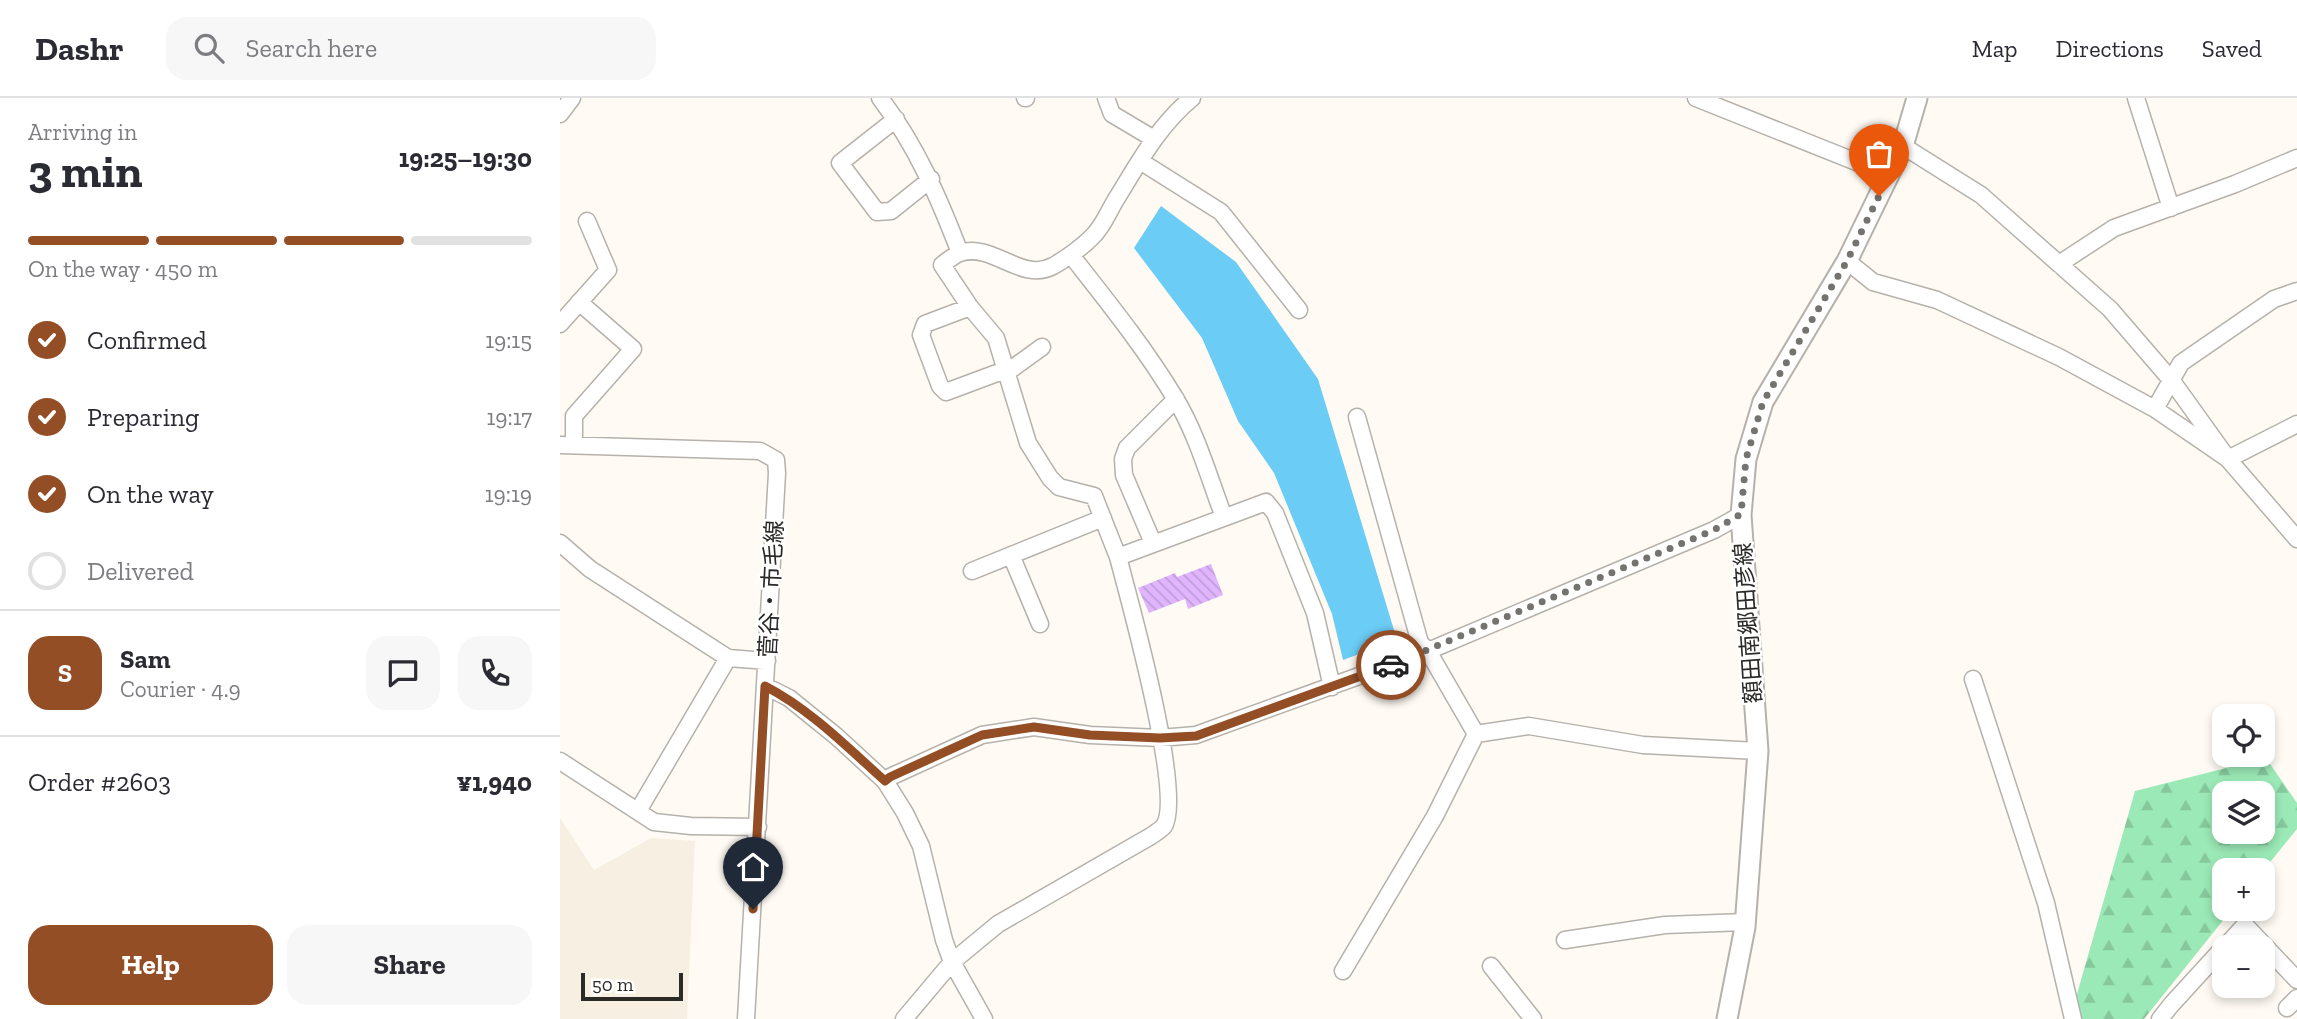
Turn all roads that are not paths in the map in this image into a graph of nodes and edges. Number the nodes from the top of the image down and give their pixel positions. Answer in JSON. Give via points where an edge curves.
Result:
{"nodes":[{"id":1,"x":572,"y":98,"type":"edge"},
{"id":2,"x":880,"y":98,"type":"edge"},
{"id":3,"x":1106,"y":98,"type":"edge"},
{"id":4,"x":1192,"y":98,"type":"edge"},
{"id":5,"x":1696,"y":98,"type":"edge"},
{"id":6,"x":1917,"y":98,"type":"edge"},
{"id":7,"x":2136,"y":98,"type":"edge"},
{"id":8,"x":1171,"y":106,"type":"edge"},
{"id":9,"x":560,"y":114,"type":"edge"},
{"id":10,"x":896,"y":119,"type":"junction"},
{"id":11,"x":1154,"y":139,"type":"junction"},
{"id":12,"x":1903,"y":146,"type":"junction"},
{"id":13,"x":2297,"y":158,"type":"edge"},
{"id":14,"x":1140,"y":161,"type":"junction"},
{"id":15,"x":1889,"y":175,"type":"junction"},
{"id":16,"x":930,"y":179,"type":"junction"},
{"id":17,"x":2171,"y":208,"type":"junction"},
{"id":18,"x":587,"y":221,"type":"dead end"},
{"id":19,"x":960,"y":253,"type":"junction"},
{"id":20,"x":1071,"y":255,"type":"junction"},
{"id":21,"x":1847,"y":261,"type":"junction"},
{"id":22,"x":2059,"y":264,"type":"junction"},
{"id":23,"x":2297,"y":290,"type":"edge"},
{"id":24,"x":579,"y":302,"type":"junction"},
{"id":25,"x":970,"y":307,"type":"junction"},
{"id":26,"x":1299,"y":310,"type":"dead end"},
{"id":27,"x":560,"y":324,"type":"edge"},
{"id":28,"x":1042,"y":347,"type":"dead end"},
{"id":29,"x":1006,"y":373,"type":"junction"},
{"id":30,"x":2172,"y":381,"type":"junction"},
{"id":31,"x":1176,"y":399,"type":"junction"},
{"id":32,"x":2155,"y":409,"type":"junction"},
{"id":33,"x":1357,"y":416,"type":"dead end"},
{"id":34,"x":2297,"y":424,"type":"edge"},
{"id":35,"x":567,"y":445,"type":"edge"},
{"id":36,"x":2228,"y":459,"type":"junction"},
{"id":37,"x":1741,"y":514,"type":"junction"},
{"id":38,"x":1224,"y":517,"type":"junction"},
{"id":39,"x":1103,"y":518,"type":"junction"},
{"id":40,"x":2297,"y":539,"type":"edge"},
{"id":41,"x":560,"y":542,"type":"edge"},
{"id":42,"x":1153,"y":543,"type":"junction"},
{"id":43,"x":1011,"y":555,"type":"junction"},
{"id":44,"x":1118,"y":557,"type":"junction"},
{"id":45,"x":972,"y":571,"type":"dead end"},
{"id":46,"x":1040,"y":624,"type":"dead end"},
{"id":47,"x":1428,"y":651,"type":"junction"},
{"id":48,"x":729,"y":658,"type":"junction"},
{"id":49,"x":767,"y":661,"type":"junction"},
{"id":50,"x":1973,"y":679,"type":"dead end"},
{"id":51,"x":765,"y":686,"type":"junction"},
{"id":52,"x":1332,"y":687,"type":"junction"},
{"id":53,"x":1476,"y":734,"type":"junction"},
{"id":54,"x":1160,"y":738,"type":"junction"},
{"id":55,"x":1758,"y":751,"type":"junction"},
{"id":56,"x":560,"y":761,"type":"edge"},
{"id":57,"x":885,"y":781,"type":"junction"},
{"id":58,"x":638,"y":811,"type":"junction"},
{"id":59,"x":758,"y":827,"type":"junction"},
{"id":60,"x":1745,"y":922,"type":"junction"},
{"id":61,"x":2235,"y":935,"type":"edge"},
{"id":62,"x":2254,"y":935,"type":"edge"},
{"id":63,"x":1565,"y":940,"type":"dead end"},
{"id":64,"x":2275,"y":957,"type":"edge"},
{"id":65,"x":2212,"y":960,"type":"edge"},
{"id":66,"x":952,"y":962,"type":"junction"},
{"id":67,"x":1491,"y":966,"type":"dead end"},
{"id":68,"x":1343,"y":971,"type":"dead end"},
{"id":69,"x":2297,"y":981,"type":"edge"},
{"id":70,"x":746,"y":1019,"type":"edge"},
{"id":71,"x":904,"y":1019,"type":"edge"},
{"id":72,"x":984,"y":1019,"type":"edge"},
{"id":73,"x":1533,"y":1019,"type":"edge"},
{"id":74,"x":1727,"y":1019,"type":"edge"},
{"id":75,"x":2073,"y":1019,"type":"edge"},
{"id":76,"x":2160,"y":1019,"type":"edge"}],
"edges":[{"from":1,"to":9,"type":"street"},
{"from":2,"to":10,"type":"street"},
{"from":3,"to":11,"type":"street","via":[[1112,114]]},
{"from":4,"to":8,"type":"street"},
{"from":5,"to":15,"type":"street"},
{"from":6,"to":12,"type":"main road","name":"額田南郷田彦線"},
{"from":7,"to":17,"type":"street"},
{"from":8,"to":11,"type":"street"},
{"from":10,"to":16,"type":"street"},
{"from":10,"to":16,"type":"street","via":[[840,163],[877,212],[891,211]]},
{"from":11,"to":14,"type":"street"},
{"from":12,"to":15,"type":"main road","name":"額田南郷田彦線"},
{"from":12,"to":22,"type":"street","via":[[1981,195]]},
{"from":13,"to":17,"type":"street"},
{"from":14,"to":20,"type":"street","via":[[1094,236]]},
{"from":14,"to":26,"type":"street","via":[[1221,212]]},
{"from":15,"to":21,"type":"main road","name":"額田南郷田彦線"},
{"from":16,"to":19,"type":"street"},
{"from":17,"to":22,"type":"street","via":[[2114,228]]},
{"from":18,"to":24,"type":"street","via":[[608,270]]},
{"from":19,"to":20,"type":"street","via":[[981,251],[1032,269],[1049,268]]},
{"from":19,"to":25,"type":"street","via":[[942,265]]},
{"from":20,"to":31,"type":"street"},
{"from":21,"to":32,"type":"street","via":[[1873,282],[1937,300],[2059,357]]},
{"from":21,"to":37,"type":"main road","name":"額田南郷田彦線","via":[[1763,402],[1746,459]]},
{"from":22,"to":30,"type":"street","via":[[2110,309]]},
{"from":23,"to":30,"type":"street","via":[[2274,299],[2181,363]]},
{"from":24,"to":27,"type":"street"},
{"from":24,"to":35,"type":"street","via":[[633,349],[574,416]]},
{"from":25,"to":29,"type":"street","via":[[996,338]]},
{"from":25,"to":29,"type":"street","via":[[925,324],[922,335],[940,386],[946,392]]},
{"from":28,"to":29,"type":"street"},
{"from":29,"to":39,"type":"street","via":[[1028,443],[1050,478],[1059,487],[1094,496]]},
{"from":30,"to":32,"type":"street"},
{"from":30,"to":36,"type":"street"},
{"from":31,"to":38,"type":"street"},
{"from":31,"to":42,"type":"street","via":[[1127,448],[1123,459],[1124,475]]},
{"from":32,"to":36,"type":"street"},
{"from":33,"to":47,"type":"street","via":[[1420,643]]},
{"from":34,"to":36,"type":"street"},
{"from":35,"to":49,"type":"street","name":"菅谷・市毛線","via":[[760,451],[776,460]]},
{"from":36,"to":40,"type":"street"},
{"from":37,"to":47,"type":"street","via":[[1714,530]]},
{"from":37,"to":55,"type":"main road","name":"額田南郷田彦線"},
{"from":38,"to":42,"type":"street"},
{"from":38,"to":52,"type":"street","via":[[1266,502],[1275,513],[1315,613]]},
{"from":39,"to":43,"type":"street"},
{"from":39,"to":44,"type":"street"},
{"from":41,"to":48,"type":"street","via":[[590,569]]},
{"from":42,"to":44,"type":"street"},
{"from":43,"to":45,"type":"street"},
{"from":43,"to":46,"type":"street"},
{"from":44,"to":54,"type":"street","via":[[1144,652]]},
{"from":47,"to":52,"type":"street"},
{"from":47,"to":53,"type":"street"},
{"from":48,"to":49,"type":"street"},
{"from":48,"to":58,"type":"street"},
{"from":49,"to":51,"type":"street","name":"菅谷・市毛線"},
{"from":50,"to":75,"type":"street","via":[[2046,903]]},
{"from":51,"to":57,"type":"street","via":[[799,706]]},
{"from":51,"to":59,"type":"street","name":"菅谷・市毛線"},
{"from":52,"to":54,"type":"street","via":[[1196,736]]},
{"from":53,"to":55,"type":"street","via":[[1529,726],[1643,745]]},
{"from":53,"to":68,"type":"street","via":[[1435,816]]},
{"from":54,"to":57,"type":"street","via":[[1034,727],[982,735]]},
{"from":54,"to":66,"type":"street","via":[[1170,800],[1164,826],[998,924]]},
{"from":55,"to":60,"type":"main road","name":"額田南郷田彦線"},
{"from":56,"to":58,"type":"street"},
{"from":57,"to":66,"type":"street","via":[[921,846]]},
{"from":58,"to":59,"type":"street","via":[[654,822]]},
{"from":59,"to":70,"type":"street","name":"菅谷・市毛線"},
{"from":60,"to":63,"type":"street","via":[[1665,925]]},
{"from":60,"to":74,"type":"main road","name":"額田南郷田彦線"},
{"from":61,"to":62,"type":"street","via":[[2245,925]]},
{"from":64,"to":69,"type":"street"},
{"from":65,"to":76,"type":"street"},
{"from":66,"to":71,"type":"street"},
{"from":66,"to":72,"type":"street"},
{"from":67,"to":73,"type":"street"}]}
